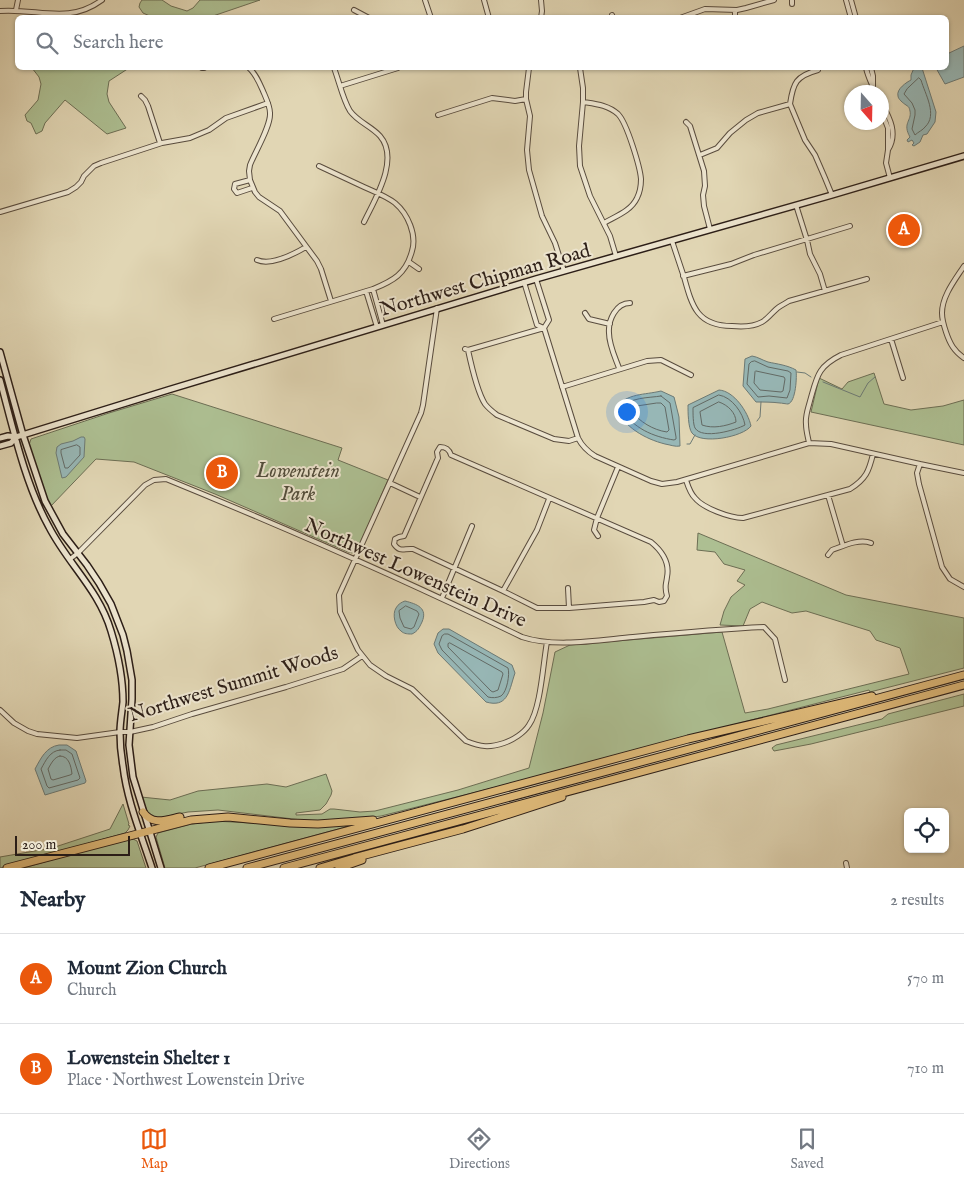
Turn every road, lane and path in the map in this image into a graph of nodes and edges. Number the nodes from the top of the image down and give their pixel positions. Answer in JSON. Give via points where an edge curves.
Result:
{"nodes":[{"id":1,"x":18,"y":0,"type":"edge"},
{"id":2,"x":102,"y":0,"type":"edge"},
{"id":3,"x":425,"y":0,"type":"edge"},
{"id":4,"x":484,"y":0,"type":"edge"},
{"id":5,"x":541,"y":0,"type":"edge"},
{"id":6,"x":774,"y":0,"type":"edge"},
{"id":7,"x":846,"y":0,"type":"edge"},
{"id":8,"x":851,"y":0,"type":"edge"},
{"id":9,"x":16,"y":10,"type":"junction"},
{"id":10,"x":354,"y":10,"type":"dead end"},
{"id":11,"x":735,"y":10,"type":"junction"},
{"id":12,"x":0,"y":11,"type":"edge"},
{"id":13,"x":363,"y":15,"type":"edge"},
{"id":14,"x":430,"y":15,"type":"edge"},
{"id":15,"x":488,"y":15,"type":"edge"},
{"id":16,"x":542,"y":15,"type":"edge"},
{"id":17,"x":689,"y":15,"type":"edge"},
{"id":18,"x":735,"y":15,"type":"edge"},
{"id":19,"x":850,"y":15,"type":"edge"},
{"id":20,"x":855,"y":15,"type":"edge"},
{"id":21,"x":250,"y":70,"type":"edge"},
{"id":22,"x":335,"y":70,"type":"edge"},
{"id":23,"x":389,"y":70,"type":"edge"},
{"id":24,"x":529,"y":70,"type":"edge"},
{"id":25,"x":580,"y":70,"type":"edge"},
{"id":26,"x":818,"y":70,"type":"dead end"},
{"id":27,"x":867,"y":70,"type":"edge"},
{"id":28,"x":872,"y":70,"type":"edge"},
{"id":29,"x":872,"y":85,"type":"edge"},
{"id":30,"x":873,"y":85,"type":"edge"},
{"id":31,"x":340,"y":86,"type":"junction"},
{"id":32,"x":141,"y":96,"type":"dead end"},
{"id":33,"x":526,"y":99,"type":"junction"},
{"id":34,"x":583,"y":102,"type":"junction"},
{"id":35,"x":268,"y":103,"type":"junction"},
{"id":36,"x":790,"y":104,"type":"junction"},
{"id":37,"x":438,"y":115,"type":"dead end"},
{"id":38,"x":889,"y":119,"type":"edge"},
{"id":39,"x":686,"y":122,"type":"dead end"},
{"id":40,"x":888,"y":130,"type":"edge"},
{"id":41,"x":160,"y":143,"type":"junction"},
{"id":42,"x":888,"y":150,"type":"junction"},
{"id":43,"x":700,"y":155,"type":"junction"},
{"id":44,"x":964,"y":156,"type":"edge"},
{"id":45,"x":319,"y":166,"type":"dead end"},
{"id":46,"x":890,"y":178,"type":"junction"},
{"id":47,"x":250,"y":180,"type":"junction"},
{"id":48,"x":252,"y":188,"type":"junction"},
{"id":49,"x":378,"y":193,"type":"junction"},
{"id":50,"x":832,"y":195,"type":"junction"},
{"id":51,"x":796,"y":205,"type":"junction"},
{"id":52,"x":0,"y":212,"type":"edge"},
{"id":53,"x":364,"y":222,"type":"dead end"},
{"id":54,"x":604,"y":223,"type":"junction"},
{"id":55,"x":850,"y":226,"type":"dead end"},
{"id":56,"x":710,"y":229,"type":"junction"},
{"id":57,"x":672,"y":240,"type":"junction"},
{"id":58,"x":807,"y":240,"type":"junction"},
{"id":59,"x":306,"y":247,"type":"junction"},
{"id":60,"x":616,"y":256,"type":"junction"},
{"id":61,"x":257,"y":260,"type":"dead end"},
{"id":62,"x":408,"y":262,"type":"junction"},
{"id":63,"x":964,"y":266,"type":"edge"},
{"id":64,"x":419,"y":269,"type":"dead end"},
{"id":65,"x":564,"y":271,"type":"junction"},
{"id":66,"x":683,"y":276,"type":"junction"},
{"id":67,"x":536,"y":279,"type":"junction"},
{"id":68,"x":867,"y":279,"type":"dead end"},
{"id":69,"x":524,"y":282,"type":"junction"},
{"id":70,"x":373,"y":290,"type":"junction"},
{"id":71,"x":366,"y":291,"type":"junction"},
{"id":72,"x":825,"y":291,"type":"junction"},
{"id":73,"x":332,"y":301,"type":"junction"},
{"id":74,"x":630,"y":303,"type":"dead end"},
{"id":75,"x":437,"y":308,"type":"junction"},
{"id":76,"x":584,"y":313,"type":"dead end"},
{"id":77,"x":274,"y":319,"type":"dead end"},
{"id":78,"x":943,"y":322,"type":"junction"},
{"id":79,"x":610,"y":324,"type":"junction"},
{"id":80,"x":383,"y":325,"type":"junction"},
{"id":81,"x":377,"y":327,"type":"junction"},
{"id":82,"x":544,"y":328,"type":"junction"},
{"id":83,"x":891,"y":339,"type":"junction"},
{"id":84,"x":0,"y":352,"type":"edge"},
{"id":85,"x":964,"y":358,"type":"edge"},
{"id":86,"x":619,"y":368,"type":"junction"},
{"id":87,"x":691,"y":375,"type":"dead end"},
{"id":88,"x":903,"y":378,"type":"dead end"},
{"id":89,"x":0,"y":380,"type":"edge"},
{"id":90,"x":562,"y":387,"type":"junction"},
{"id":91,"x":23,"y":435,"type":"junction"},
{"id":92,"x":16,"y":437,"type":"junction"},
{"id":93,"x":0,"y":438,"type":"edge"},
{"id":94,"x":578,"y":438,"type":"junction"},
{"id":95,"x":809,"y":443,"type":"junction"},
{"id":96,"x":0,"y":446,"type":"edge"},
{"id":97,"x":872,"y":454,"type":"junction"},
{"id":98,"x":920,"y":464,"type":"junction"},
{"id":99,"x":618,"y":467,"type":"junction"},
{"id":100,"x":964,"y":473,"type":"edge"},
{"id":101,"x":686,"y":480,"type":"junction"},
{"id":102,"x":390,"y":483,"type":"junction"},
{"id":103,"x":828,"y":495,"type":"junction"},
{"id":104,"x":420,"y":497,"type":"junction"},
{"id":105,"x":549,"y":499,"type":"junction"},
{"id":106,"x":597,"y":518,"type":"junction"},
{"id":107,"x":472,"y":526,"type":"dead end"},
{"id":108,"x":598,"y":536,"type":"dead end"},
{"id":109,"x":871,"y":543,"type":"dead end"},
{"id":110,"x":843,"y":546,"type":"junction"},
{"id":111,"x":78,"y":553,"type":"junction"},
{"id":112,"x":828,"y":555,"type":"dead end"},
{"id":113,"x":70,"y":559,"type":"junction"},
{"id":114,"x":355,"y":559,"type":"junction"},
{"id":115,"x":454,"y":568,"type":"junction"},
{"id":116,"x":964,"y":587,"type":"edge"},
{"id":117,"x":568,"y":588,"type":"dead end"},
{"id":118,"x":503,"y":591,"type":"junction"},
{"id":119,"x":442,"y":598,"type":"junction"},
{"id":120,"x":569,"y":608,"type":"junction"},
{"id":121,"x":547,"y":642,"type":"junction"},
{"id":122,"x":362,"y":656,"type":"junction"},
{"id":123,"x":964,"y":675,"type":"edge"},
{"id":124,"x":785,"y":680,"type":"dead end"},
{"id":125,"x":964,"y":685,"type":"edge"},
{"id":126,"x":890,"y":695,"type":"junction"},
{"id":127,"x":0,"y":710,"type":"edge"},
{"id":128,"x":120,"y":732,"type":"junction"},
{"id":129,"x":130,"y":732,"type":"junction"},
{"id":130,"x":620,"y":777,"type":"junction"},
{"id":131,"x":143,"y":812,"type":"junction"},
{"id":132,"x":391,"y":818,"type":"junction"},
{"id":133,"x":252,"y":819,"type":"junction"},
{"id":134,"x":149,"y":830,"type":"junction"},
{"id":135,"x":140,"y":832,"type":"junction"},
{"id":136,"x":400,"y":847,"type":"junction"},
{"id":137,"x":151,"y":867,"type":"edge"},
{"id":138,"x":6,"y":868,"type":"edge"},
{"id":139,"x":161,"y":868,"type":"edge"},
{"id":140,"x":209,"y":868,"type":"edge"},
{"id":141,"x":247,"y":868,"type":"edge"},
{"id":142,"x":284,"y":868,"type":"edge"},
{"id":143,"x":320,"y":868,"type":"edge"},
{"id":144,"x":339,"y":868,"type":"edge"}],
"edges":[{"from":1,"to":9,"type":"street"},
{"from":2,"to":9,"type":"street","via":[[88,9],[59,15]]},
{"from":3,"to":14,"type":"street"},
{"from":4,"to":15,"type":"street"},
{"from":5,"to":16,"type":"street"},
{"from":6,"to":11,"type":"street"},
{"from":7,"to":19,"type":"street"},
{"from":8,"to":20,"type":"street"},
{"from":9,"to":12,"type":"street"},
{"from":10,"to":13,"type":"street"},
{"from":11,"to":17,"type":"street","via":[[705,10]]},
{"from":11,"to":18,"type":"street"},
{"from":21,"to":35,"type":"street"},
{"from":22,"to":31,"type":"street"},
{"from":23,"to":31,"type":"street"},
{"from":24,"to":33,"type":"street"},
{"from":25,"to":34,"type":"street"},
{"from":26,"to":36,"type":"street","via":[[796,81]]},
{"from":27,"to":29,"type":"street"},
{"from":28,"to":30,"type":"street"},
{"from":31,"to":49,"type":"street","via":[[350,111],[380,136],[386,147],[388,159]]},
{"from":32,"to":41,"type":"street","via":[[148,106]]},
{"from":33,"to":37,"type":"street","via":[[492,98]]},
{"from":33,"to":65,"type":"street","via":[[530,116],[529,170],[542,216]]},
{"from":34,"to":54,"type":"street","via":[[579,159],[590,196]]},
{"from":34,"to":54,"type":"street","via":[[608,107],[622,119],[640,174],[641,185],[633,204]]},
{"from":35,"to":41,"type":"street","via":[[226,118],[204,133]]},
{"from":35,"to":47,"type":"street","via":[[270,120],[250,164]]},
{"from":36,"to":43,"type":"street","via":[[758,113],[730,133],[717,148]]},
{"from":36,"to":50,"type":"street"},
{"from":38,"to":42,"type":"street","via":[[893,133]]},
{"from":39,"to":43,"type":"street"},
{"from":40,"to":42,"type":"street"},
{"from":41,"to":52,"type":"street","via":[[94,166],[68,192]]},
{"from":42,"to":46,"type":"street","via":[[886,163]]},
{"from":43,"to":56,"type":"street","via":[[705,178],[704,206]]},
{"from":44,"to":46,"type":"main road","name":"Northwest Chipman Road"},
{"from":45,"to":49,"type":"street"},
{"from":46,"to":50,"type":"main road","name":"Northwest Chipman Road"},
{"from":47,"to":48,"type":"street"},
{"from":47,"to":48,"type":"street","via":[[235,184],[234,189],[237,192]]},
{"from":48,"to":59,"type":"street","via":[[259,198],[280,211]]},
{"from":49,"to":53,"type":"street"},
{"from":49,"to":62,"type":"street","via":[[399,206],[410,224],[414,248]]},
{"from":50,"to":51,"type":"main road","name":"Northwest Chipman Road"},
{"from":51,"to":56,"type":"main road","name":"Northwest Chipman Road"},
{"from":51,"to":58,"type":"street"},
{"from":54,"to":60,"type":"street"},
{"from":55,"to":58,"type":"street"},
{"from":56,"to":57,"type":"main road","name":"Northwest Chipman Road"},
{"from":57,"to":60,"type":"main road","name":"Northwest Chipman Road"},
{"from":57,"to":66,"type":"street"},
{"from":58,"to":66,"type":"street"},
{"from":58,"to":72,"type":"street"},
{"from":59,"to":61,"type":"street","via":[[268,262]]},
{"from":59,"to":73,"type":"street","via":[[321,269]]},
{"from":60,"to":65,"type":"main road","name":"Northwest Chipman Road"},
{"from":62,"to":64,"type":"street"},
{"from":62,"to":70,"type":"street","via":[[394,280]]},
{"from":63,"to":78,"type":"street","via":[[945,299]]},
{"from":65,"to":67,"type":"main road","name":"Northwest Chipman Road"},
{"from":66,"to":72,"type":"street","via":[[695,310],[712,324],[724,326],[754,325],[789,301]]},
{"from":67,"to":69,"type":"main road","name":"Northwest Chipman Road"},
{"from":67,"to":82,"type":"street","via":[[549,320]]},
{"from":68,"to":72,"type":"street"},
{"from":69,"to":75,"type":"main road","name":"Northwest Chipman Road"},
{"from":69,"to":82,"type":"street","via":[[537,325]]},
{"from":70,"to":71,"type":"street"},
{"from":70,"to":80,"type":"street"},
{"from":71,"to":73,"type":"street"},
{"from":71,"to":81,"type":"street"},
{"from":73,"to":77,"type":"street"},
{"from":74,"to":79,"type":"street","via":[[617,308]]},
{"from":75,"to":80,"type":"main road","name":"Northwest Chipman Road"},
{"from":75,"to":102,"type":"street","via":[[421,413]]},
{"from":76,"to":79,"type":"street","via":[[589,319]]},
{"from":78,"to":83,"type":"street"},
{"from":78,"to":85,"type":"street","via":[[954,350]]},
{"from":79,"to":86,"type":"street","via":[[611,344]]},
{"from":80,"to":81,"type":"main road","name":"Northwest Chipman Road"},
{"from":81,"to":91,"type":"main road","name":"Northwest Chipman Road"},
{"from":82,"to":90,"type":"street"},
{"from":82,"to":94,"type":"street","via":[[467,350],[470,362],[484,403],[497,415],[554,440]]},
{"from":83,"to":88,"type":"street"},
{"from":83,"to":95,"type":"street","via":[[841,355],[821,370],[806,418]]},
{"from":84,"to":91,"type":"main road"},
{"from":86,"to":87,"type":"street","via":[[661,360]]},
{"from":86,"to":90,"type":"street"},
{"from":89,"to":92,"type":"main road"},
{"from":90,"to":94,"type":"street"},
{"from":91,"to":92,"type":"main road","name":"Northwest Chipman Road"},
{"from":91,"to":111,"type":"main road","via":[[45,500],[63,534]]},
{"from":92,"to":93,"type":"main road","name":"Northwest Chipman Road"},
{"from":92,"to":96,"type":"main road","name":"Northwest Chipman Road","via":[[11,443]]},
{"from":92,"to":113,"type":"main road","via":[[40,511]]},
{"from":94,"to":99,"type":"street","via":[[588,452]]},
{"from":95,"to":97,"type":"street","via":[[831,444]]},
{"from":95,"to":101,"type":"street"},
{"from":97,"to":98,"type":"street"},
{"from":97,"to":103,"type":"street","via":[[868,471],[861,480],[850,488]]},
{"from":98,"to":100,"type":"street"},
{"from":98,"to":116,"type":"street","via":[[919,484],[942,567],[950,579]]},
{"from":99,"to":101,"type":"street","via":[[657,483]]},
{"from":99,"to":106,"type":"street"},
{"from":101,"to":103,"type":"street","via":[[699,502],[737,518]]},
{"from":102,"to":104,"type":"street"},
{"from":102,"to":114,"type":"street"},
{"from":103,"to":110,"type":"street"},
{"from":104,"to":105,"type":"street","via":[[438,458],[437,452],[440,447],[445,447],[451,455]]},
{"from":104,"to":115,"type":"street","via":[[404,536],[396,539],[394,544],[401,550],[413,549]]},
{"from":105,"to":106,"type":"street"},
{"from":105,"to":118,"type":"street","via":[[537,530]]},
{"from":106,"to":108,"type":"street","via":[[594,530]]},
{"from":106,"to":120,"type":"street","via":[[657,547],[667,563],[664,587],[667,596],[659,602]]},
{"from":107,"to":115,"type":"street"},
{"from":109,"to":110,"type":"street","via":[[865,540]]},
{"from":110,"to":112,"type":"street"},
{"from":111,"to":113,"type":"street","name":"Northwest Lowenstein Drive"},
{"from":111,"to":114,"type":"street","name":"Northwest Lowenstein Drive","via":[[145,485],[166,479]]},
{"from":111,"to":129,"type":"main road","via":[[103,590],[118,620],[128,651],[132,680]]},
{"from":113,"to":128,"type":"main road","via":[[101,606],[118,652],[123,702]]},
{"from":114,"to":119,"type":"street","name":"Northwest Lowenstein Drive"},
{"from":114,"to":122,"type":"street","via":[[339,595],[340,612]]},
{"from":115,"to":118,"type":"street"},
{"from":115,"to":119,"type":"street"},
{"from":117,"to":120,"type":"street"},
{"from":118,"to":120,"type":"street","via":[[537,608]]},
{"from":119,"to":121,"type":"street","name":"Northwest Lowenstein Drive","via":[[522,637]]},
{"from":121,"to":122,"type":"street","via":[[536,710],[529,725],[510,741],[494,746],[477,746],[466,741],[412,689],[386,676]]},
{"from":121,"to":124,"type":"street","name":"Northwest Lowenstein Drive","via":[[764,627],[775,639]]},
{"from":122,"to":129,"type":"street","name":"Northwest Summit Woods","via":[[343,669]]},
{"from":123,"to":126,"type":"highway"},
{"from":125,"to":130,"type":"highway"},
{"from":126,"to":132,"type":"highway","via":[[868,696],[688,739]]},
{"from":126,"to":141,"type":"highway"},
{"from":127,"to":128,"type":"street","name":"Northwest Summit Woods","via":[[14,723],[37,734],[77,738]]},
{"from":128,"to":129,"type":"street","name":"Northwest Summit Woods"},
{"from":128,"to":135,"type":"main road","via":[[122,765]]},
{"from":129,"to":131,"type":"main road","via":[[133,777]]},
{"from":130,"to":136,"type":"highway","via":[[498,819]]},
{"from":130,"to":142,"type":"highway"},
{"from":131,"to":133,"type":"highway","via":[[154,821],[206,814]]},
{"from":131,"to":134,"type":"main road"},
{"from":132,"to":133,"type":"highway","via":[[318,824]]},
{"from":132,"to":140,"type":"highway"},
{"from":133,"to":134,"type":"highway","via":[[205,818]]},
{"from":134,"to":135,"type":"highway"},
{"from":134,"to":139,"type":"main road"},
{"from":135,"to":137,"type":"main road"},
{"from":135,"to":138,"type":"highway"},
{"from":136,"to":143,"type":"highway"},
{"from":136,"to":144,"type":"highway"}]}
